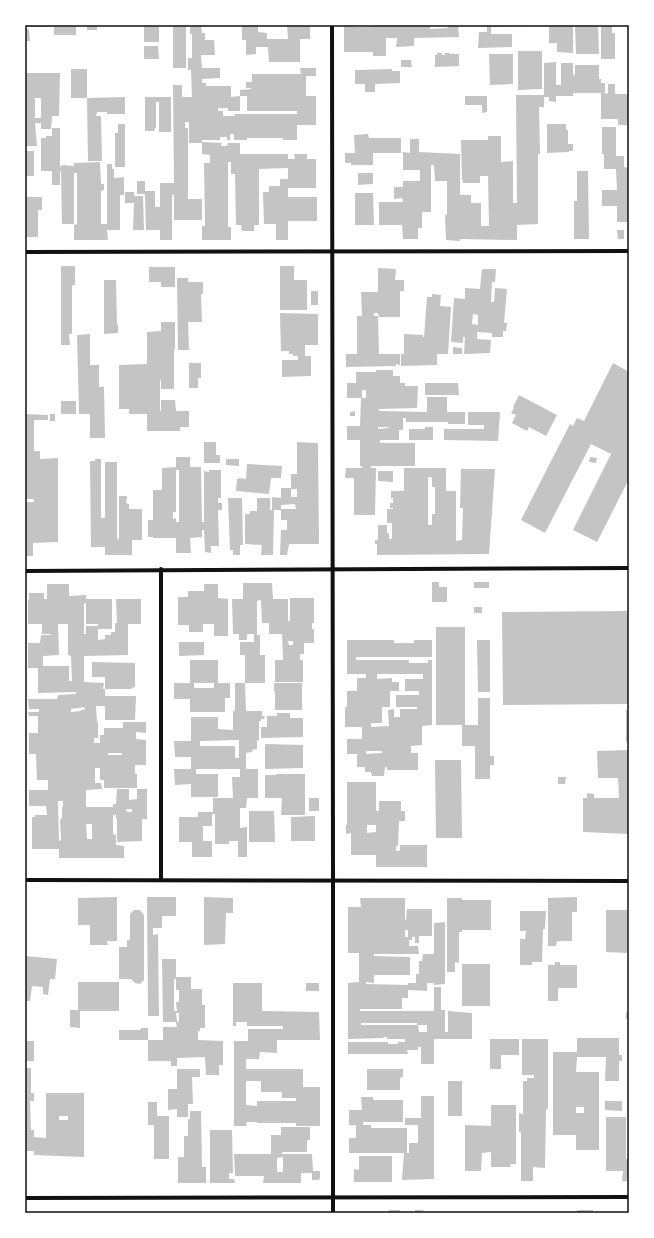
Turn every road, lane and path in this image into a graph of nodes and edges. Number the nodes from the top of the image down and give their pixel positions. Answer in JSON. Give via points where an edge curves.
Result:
{"nodes":[{"id":1,"x":332,"y":25,"type":"edge"},
{"id":2,"x":629,"y":251,"type":"edge"},
{"id":3,"x":25,"y":252,"type":"edge"},
{"id":4,"x":332,"y":252,"type":"junction"},
{"id":5,"x":629,"y":568,"type":"edge"},
{"id":6,"x":161,"y":569,"type":"junction"},
{"id":7,"x":332,"y":569,"type":"junction"},
{"id":8,"x":25,"y":571,"type":"edge"},
{"id":9,"x":25,"y":880,"type":"edge"},
{"id":10,"x":161,"y":880,"type":"junction"},
{"id":11,"x":333,"y":881,"type":"junction"},
{"id":12,"x":629,"y":881,"type":"edge"},
{"id":13,"x":332,"y":1197,"type":"junction"},
{"id":14,"x":629,"y":1197,"type":"edge"},
{"id":15,"x":25,"y":1198,"type":"edge"},
{"id":16,"x":333,"y":1213,"type":"edge"}],
"edges":[{"from":1,"to":4,"type":"street"},
{"from":2,"to":4,"type":"street"},
{"from":3,"to":4,"type":"street"},
{"from":4,"to":7,"type":"street"},
{"from":5,"to":7,"type":"street"},
{"from":6,"to":7,"type":"street"},
{"from":6,"to":8,"type":"street"},
{"from":6,"to":10,"type":"street"},
{"from":7,"to":11,"type":"street"},
{"from":9,"to":10,"type":"street"},
{"from":10,"to":11,"type":"street"},
{"from":11,"to":12,"type":"street"},
{"from":11,"to":13,"type":"street"},
{"from":13,"to":14,"type":"street"},
{"from":13,"to":15,"type":"street"},
{"from":13,"to":16,"type":"street"}]}
